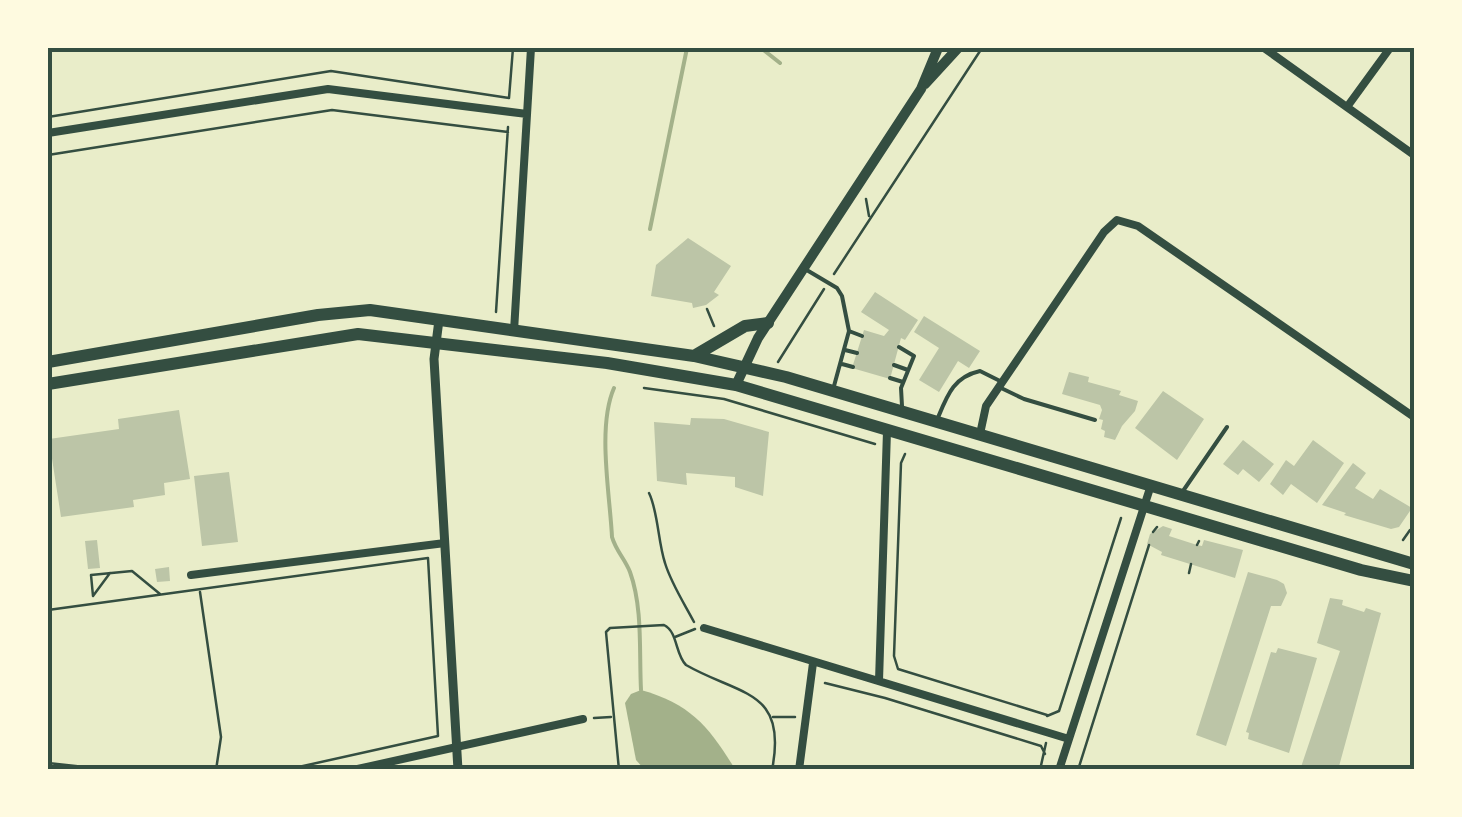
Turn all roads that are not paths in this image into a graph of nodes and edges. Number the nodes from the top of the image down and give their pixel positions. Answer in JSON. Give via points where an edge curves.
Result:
{"nodes":[{"id":1,"x":531,"y":48,"type":"edge"},
{"id":2,"x":938,"y":48,"type":"edge"},
{"id":3,"x":958,"y":48,"type":"edge"},
{"id":4,"x":1264,"y":48,"type":"edge"},
{"id":5,"x":1390,"y":48,"type":"edge"},
{"id":6,"x":921,"y":89,"type":"junction"},
{"id":7,"x":1347,"y":107,"type":"junction"},
{"id":8,"x":527,"y":114,"type":"junction"},
{"id":9,"x":48,"y":133,"type":"edge"},
{"id":10,"x":1414,"y":154,"type":"edge"},
{"id":11,"x":805,"y":269,"type":"junction"},
{"id":12,"x":439,"y":320,"type":"junction"},
{"id":13,"x":768,"y":323,"type":"junction"},
{"id":14,"x":514,"y":330,"type":"junction"},
{"id":15,"x":849,"y":332,"type":"junction"},
{"id":16,"x":862,"y":336,"type":"dead end"},
{"id":17,"x":436,"y":342,"type":"junction"},
{"id":18,"x":899,"y":347,"type":"dead end"},
{"id":19,"x":845,"y":350,"type":"junction"},
{"id":20,"x":857,"y":353,"type":"dead end"},
{"id":21,"x":694,"y":356,"type":"junction"},
{"id":22,"x":48,"y":362,"type":"edge"},
{"id":23,"x":842,"y":364,"type":"junction"},
{"id":24,"x":894,"y":365,"type":"dead end"},
{"id":25,"x":743,"y":366,"type":"junction"},
{"id":26,"x":853,"y":367,"type":"dead end"},
{"id":27,"x":908,"y":370,"type":"junction"},
{"id":28,"x":890,"y":378,"type":"dead end"},
{"id":29,"x":903,"y":382,"type":"junction"},
{"id":30,"x":48,"y":384,"type":"edge"},
{"id":31,"x":736,"y":385,"type":"junction"},
{"id":32,"x":1001,"y":385,"type":"junction"},
{"id":33,"x":833,"y":391,"type":"junction"},
{"id":34,"x":904,"y":412,"type":"junction"},
{"id":35,"x":1414,"y":418,"type":"edge"},
{"id":36,"x":1094,"y":420,"type":"dead end"},
{"id":37,"x":936,"y":422,"type":"junction"},
{"id":38,"x":1227,"y":426,"type":"dead end"},
{"id":39,"x":888,"y":429,"type":"junction"},
{"id":40,"x":980,"y":434,"type":"junction"},
{"id":41,"x":1151,"y":485,"type":"junction"},
{"id":42,"x":1180,"y":494,"type":"junction"},
{"id":43,"x":1144,"y":505,"type":"junction"},
{"id":44,"x":444,"y":542,"type":"junction"},
{"id":45,"x":1414,"y":564,"type":"edge"},
{"id":46,"x":190,"y":575,"type":"dead end"},
{"id":47,"x":1414,"y":581,"type":"edge"},
{"id":48,"x":701,"y":628,"type":"road end"},
{"id":49,"x":813,"y":663,"type":"junction"},
{"id":50,"x":879,"y":681,"type":"junction"},
{"id":51,"x":583,"y":720,"type":"road end"},
{"id":52,"x":1069,"y":738,"type":"junction"},
{"id":53,"x":457,"y":746,"type":"junction"},
{"id":54,"x":353,"y":770,"type":"edge"},
{"id":55,"x":458,"y":770,"type":"edge"},
{"id":56,"x":799,"y":770,"type":"edge"},
{"id":57,"x":1058,"y":770,"type":"edge"}],
"edges":[{"from":1,"to":8,"type":"street"},
{"from":2,"to":6,"type":"main road"},
{"from":3,"to":6,"type":"main road"},
{"from":4,"to":7,"type":"street"},
{"from":5,"to":7,"type":"street"},
{"from":6,"to":11,"type":"main road"},
{"from":7,"to":10,"type":"street"},
{"from":8,"to":9,"type":"street","via":[[328,89]]},
{"from":8,"to":14,"type":"street"},
{"from":11,"to":13,"type":"main road"},
{"from":11,"to":15,"type":"lane","via":[[840,292]]},
{"from":12,"to":14,"type":"highway"},
{"from":12,"to":17,"type":"street"},
{"from":12,"to":22,"type":"highway","via":[[356,310]]},
{"from":13,"to":21,"type":"highway","via":[[744,326]]},
{"from":13,"to":25,"type":"main road"},
{"from":14,"to":21,"type":"highway"},
{"from":15,"to":16,"type":"lane"},
{"from":15,"to":19,"type":"lane"},
{"from":17,"to":30,"type":"highway","via":[[340,336]]},
{"from":17,"to":31,"type":"highway"},
{"from":17,"to":44,"type":"street"},
{"from":18,"to":27,"type":"lane","via":[[914,356]]},
{"from":19,"to":20,"type":"lane"},
{"from":19,"to":23,"type":"lane"},
{"from":21,"to":25,"type":"highway"},
{"from":23,"to":26,"type":"lane"},
{"from":23,"to":33,"type":"lane"},
{"from":24,"to":27,"type":"lane"},
{"from":25,"to":31,"type":"main road"},
{"from":25,"to":33,"type":"highway"},
{"from":27,"to":29,"type":"lane"},
{"from":28,"to":29,"type":"lane"},
{"from":29,"to":34,"type":"lane"},
{"from":31,"to":39,"type":"highway"},
{"from":32,"to":35,"type":"street","via":[[1117,220],[1138,226]]},
{"from":32,"to":36,"type":"lane","via":[[1024,399]]},
{"from":32,"to":37,"type":"lane","via":[[980,371],[955,382]]},
{"from":32,"to":40,"type":"street","via":[[984,411]]},
{"from":33,"to":34,"type":"highway"},
{"from":34,"to":37,"type":"highway"},
{"from":37,"to":40,"type":"highway"},
{"from":38,"to":42,"type":"lane"},
{"from":39,"to":43,"type":"highway"},
{"from":39,"to":50,"type":"street"},
{"from":40,"to":41,"type":"highway"},
{"from":41,"to":42,"type":"highway"},
{"from":41,"to":43,"type":"street"},
{"from":42,"to":45,"type":"highway"},
{"from":43,"to":47,"type":"highway"},
{"from":43,"to":52,"type":"street"},
{"from":44,"to":46,"type":"street"},
{"from":44,"to":53,"type":"street"},
{"from":48,"to":49,"type":"street"},
{"from":49,"to":50,"type":"street"},
{"from":49,"to":56,"type":"street"},
{"from":50,"to":52,"type":"street"},
{"from":51,"to":53,"type":"street"},
{"from":52,"to":57,"type":"street"},
{"from":53,"to":54,"type":"street"},
{"from":53,"to":55,"type":"street"}]}
